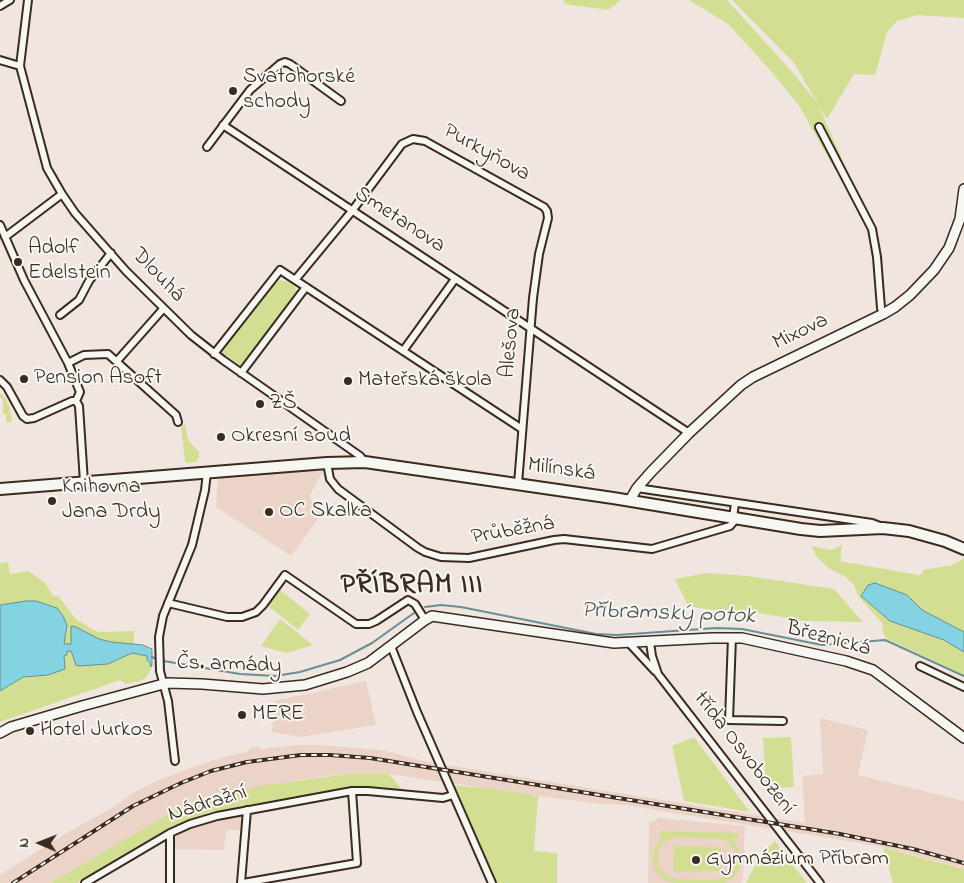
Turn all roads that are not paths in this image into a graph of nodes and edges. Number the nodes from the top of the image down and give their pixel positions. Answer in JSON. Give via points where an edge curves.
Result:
{"nodes":[{"id":1,"x":10,"y":0,"type":"edge"},
{"id":2,"x":28,"y":2,"type":"edge"},
{"id":3,"x":0,"y":6,"type":"edge"},
{"id":4,"x":0,"y":60,"type":"edge"},
{"id":5,"x":20,"y":66,"type":"junction"},
{"id":6,"x":340,"y":101,"type":"dead end"},
{"id":7,"x":223,"y":125,"type":"junction"},
{"id":8,"x":819,"y":126,"type":"dead end"},
{"id":9,"x":207,"y":147,"type":"dead end"},
{"id":10,"x":964,"y":189,"type":"edge"},
{"id":11,"x":62,"y":194,"type":"junction"},
{"id":12,"x":544,"y":207,"type":"joint"},
{"id":13,"x":352,"y":211,"type":"junction"},
{"id":14,"x":0,"y":225,"type":"edge"},
{"id":15,"x":7,"y":236,"type":"junction"},
{"id":16,"x":111,"y":253,"type":"junction"},
{"id":17,"x":455,"y":279,"type":"junction"},
{"id":18,"x":295,"y":280,"type":"junction"},
{"id":19,"x":306,"y":287,"type":"junction"},
{"id":20,"x":163,"y":309,"type":"junction"},
{"id":21,"x":884,"y":314,"type":"junction"},
{"id":22,"x":60,"y":315,"type":"dead end"},
{"id":23,"x":531,"y":329,"type":"junction"},
{"id":24,"x":403,"y":351,"type":"junction"},
{"id":25,"x":214,"y":354,"type":"junction"},
{"id":26,"x":117,"y":361,"type":"junction"},
{"id":27,"x":69,"y":362,"type":"junction"},
{"id":28,"x":241,"y":373,"type":"junction"},
{"id":29,"x":0,"y":380,"type":"edge"},
{"id":30,"x":76,"y":401,"type":"junction"},
{"id":31,"x":178,"y":422,"type":"dead end"},
{"id":32,"x":522,"y":429,"type":"junction"},
{"id":33,"x":689,"y":433,"type":"junction"},
{"id":34,"x":365,"y":462,"type":"junction"},
{"id":35,"x":327,"y":463,"type":"junction"},
{"id":36,"x":207,"y":472,"type":"junction"},
{"id":37,"x":84,"y":482,"type":"junction"},
{"id":38,"x":518,"y":484,"type":"junction"},
{"id":39,"x":637,"y":488,"type":"junction"},
{"id":40,"x":0,"y":489,"type":"edge"},
{"id":41,"x":630,"y":500,"type":"junction"},
{"id":42,"x":735,"y":503,"type":"junction"},
{"id":43,"x":735,"y":518,"type":"junction"},
{"id":44,"x":883,"y":528,"type":"junction"},
{"id":45,"x":964,"y":549,"type":"edge"},
{"id":46,"x":168,"y":603,"type":"junction"},
{"id":47,"x":425,"y":620,"type":"junction"},
{"id":48,"x":732,"y":638,"type":"junction"},
{"id":49,"x":650,"y":642,"type":"junction"},
{"id":50,"x":629,"y":643,"type":"junction"},
{"id":51,"x":391,"y":646,"type":"junction"},
{"id":52,"x":920,"y":666,"type":"dead end"},
{"id":53,"x":658,"y":674,"type":"junction"},
{"id":54,"x":163,"y":684,"type":"junction"},
{"id":55,"x":964,"y":686,"type":"edge"},
{"id":56,"x":783,"y":721,"type":"dead end"},
{"id":57,"x":0,"y":733,"type":"edge"},
{"id":58,"x":964,"y":738,"type":"edge"},
{"id":59,"x":174,"y":761,"type":"dead end"},
{"id":60,"x":352,"y":791,"type":"junction"},
{"id":61,"x":453,"y":796,"type":"junction"},
{"id":62,"x":247,"y":810,"type":"junction"},
{"id":63,"x":170,"y":833,"type":"junction"},
{"id":64,"x":85,"y":883,"type":"edge"},
{"id":65,"x":170,"y":883,"type":"edge"},
{"id":66,"x":242,"y":883,"type":"edge"},
{"id":67,"x":492,"y":883,"type":"edge"},
{"id":68,"x":820,"y":883,"type":"edge"}],
"edges":[{"from":1,"to":3,"type":"street"},
{"from":2,"to":5,"type":"street"},
{"from":4,"to":5,"type":"street"},
{"from":5,"to":11,"type":"street","name":"Dlouhá","via":[[44,158]]},
{"from":6,"to":7,"type":"street","via":[[285,62],[250,90]]},
{"from":7,"to":9,"type":"street"},
{"from":7,"to":13,"type":"street","name":"Smetanova"},
{"from":8,"to":21,"type":"street","via":[[872,229]]},
{"from":10,"to":21,"type":"street","name":"Mixova","via":[[960,219],[942,260],[910,295]]},
{"from":11,"to":15,"type":"street"},
{"from":11,"to":16,"type":"street","name":"Dlouhá"},
{"from":12,"to":13,"type":"street","name":"Purkyňova","via":[[418,139],[402,144]]},
{"from":12,"to":23,"type":"street","name":"Alešova","via":[[548,218],[539,254]]},
{"from":13,"to":17,"type":"street","name":"Smetanova"},
{"from":13,"to":18,"type":"street","name":"Purkyňova"},
{"from":14,"to":15,"type":"street"},
{"from":15,"to":27,"type":"street","via":[[24,280]]},
{"from":16,"to":20,"type":"street","name":"Dlouhá"},
{"from":16,"to":22,"type":"street","via":[[79,300]]},
{"from":17,"to":23,"type":"street","name":"Smetanova"},
{"from":17,"to":24,"type":"street"},
{"from":18,"to":19,"type":"street"},
{"from":18,"to":25,"type":"street","via":[[280,270]]},
{"from":19,"to":24,"type":"street"},
{"from":19,"to":28,"type":"street"},
{"from":20,"to":25,"type":"street","name":"Dlouhá"},
{"from":20,"to":26,"type":"street"},
{"from":21,"to":33,"type":"street","name":"Mixova","via":[[753,377]]},
{"from":23,"to":32,"type":"street","name":"Alešova"},
{"from":23,"to":33,"type":"street","name":"Smetanova"},
{"from":24,"to":32,"type":"street"},
{"from":25,"to":28,"type":"street","name":"Dlouhá"},
{"from":26,"to":27,"type":"street","via":[[108,354],[84,355]]},
{"from":26,"to":31,"type":"street","via":[[176,415]]},
{"from":27,"to":30,"type":"street","via":[[80,392]]},
{"from":28,"to":34,"type":"street","name":"Dlouhá"},
{"from":29,"to":30,"type":"street","via":[[27,418]]},
{"from":30,"to":37,"type":"street"},
{"from":32,"to":38,"type":"street","name":"Alešova"},
{"from":33,"to":39,"type":"street","name":"Mixova"},
{"from":34,"to":35,"type":"main road","name":"Milínská"},
{"from":34,"to":38,"type":"main road","name":"Milínská"},
{"from":35,"to":36,"type":"main road","name":"Milínská"},
{"from":35,"to":43,"type":"street","name":"Průběžná","via":[[330,480],[338,489],[418,548],[441,557],[469,558],[564,539],[652,549],[730,526]]},
{"from":36,"to":37,"type":"main road","name":"Milínská"},
{"from":36,"to":46,"type":"street","via":[[192,545]]},
{"from":37,"to":40,"type":"main road","name":"Milínská"},
{"from":38,"to":41,"type":"main road","name":"Milínská"},
{"from":39,"to":41,"type":"street","name":"Mixova"},
{"from":39,"to":42,"type":"street"},
{"from":41,"to":43,"type":"main road","name":"Milínská"},
{"from":42,"to":43,"type":"street"},
{"from":42,"to":44,"type":"street","via":[[872,523]]},
{"from":43,"to":44,"type":"main road","name":"Milínská","via":[[820,531]]},
{"from":44,"to":45,"type":"main road","name":"Milínská","via":[[929,536]]},
{"from":46,"to":47,"type":"street","via":[[214,615],[242,617],[256,612],[285,576],[356,624],[376,621],[408,600],[415,604]]},
{"from":46,"to":54,"type":"street","via":[[161,626]]},
{"from":47,"to":50,"type":"street","name":"Březnická","via":[[439,616],[581,639]]},
{"from":47,"to":51,"type":"street","name":"Čs. armády"},
{"from":48,"to":49,"type":"street","name":"Březnická"},
{"from":48,"to":56,"type":"street","via":[[729,720]]},
{"from":48,"to":58,"type":"street","name":"Březnická","via":[[846,661],[873,670]]},
{"from":49,"to":50,"type":"street","name":"Březnická"},
{"from":49,"to":53,"type":"street","name":"třída Osvobození"},
{"from":50,"to":53,"type":"street"},
{"from":51,"to":54,"type":"street","name":"Čs. armády","via":[[347,672],[305,685],[263,689],[174,682]]},
{"from":51,"to":61,"type":"street"},
{"from":52,"to":55,"type":"street"},
{"from":53,"to":68,"type":"street","name":"třída Osvobození"},
{"from":54,"to":57,"type":"street","name":"Čs. armády","via":[[11,727]]},
{"from":54,"to":59,"type":"street","name":"Čs. armády","via":[[168,700]]},
{"from":60,"to":61,"type":"street","name":"Nádražní"},
{"from":60,"to":62,"type":"street","name":"Nádražní"},
{"from":60,"to":66,"type":"street","via":[[358,863]]},
{"from":61,"to":67,"type":"street"},
{"from":62,"to":63,"type":"street","name":"Nádražní","via":[[199,821]]},
{"from":62,"to":66,"type":"street"},
{"from":63,"to":64,"type":"street","name":"Nádražní"},
{"from":63,"to":65,"type":"street"}]}
